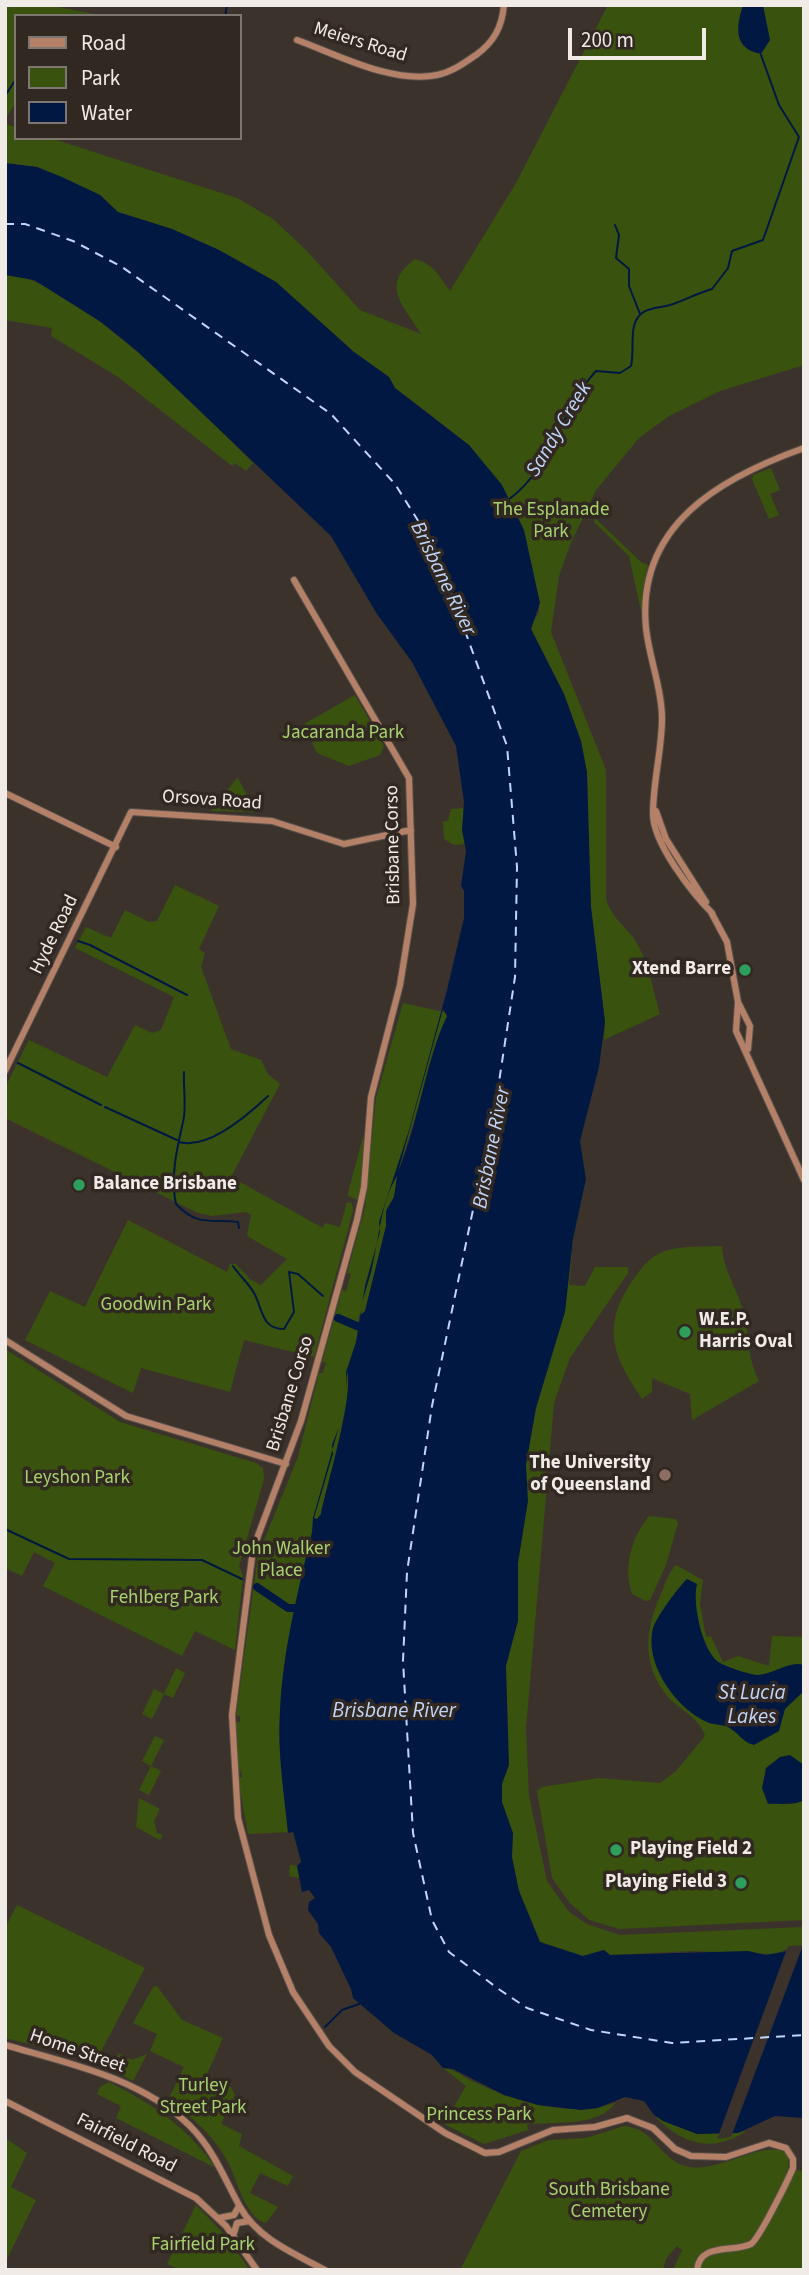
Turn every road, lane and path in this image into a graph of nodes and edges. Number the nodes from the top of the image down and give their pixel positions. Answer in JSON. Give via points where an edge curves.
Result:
{"nodes":[{"id":1,"x":504,"y":5,"type":"edge"},
{"id":2,"x":297,"y":40,"type":"dead end"},
{"id":3,"x":804,"y":447,"type":"edge"},
{"id":4,"x":294,"y":580,"type":"dead end"},
{"id":5,"x":5,"y":793,"type":"edge"},
{"id":6,"x":131,"y":812,"type":"joint"},
{"id":7,"x":411,"y":830,"type":"junction"},
{"id":8,"x":116,"y":847,"type":"junction"},
{"id":9,"x":738,"y":1002,"type":"junction"},
{"id":10,"x":746,"y":1021,"type":"junction"},
{"id":11,"x":738,"y":1022,"type":"junction"},
{"id":12,"x":748,"y":1033,"type":"junction"},
{"id":13,"x":740,"y":1034,"type":"junction"},
{"id":14,"x":748,"y":1051,"type":"junction"},
{"id":15,"x":5,"y":1071,"type":"edge"},
{"id":16,"x":804,"y":1180,"type":"edge"},
{"id":17,"x":5,"y":1340,"type":"edge"},
{"id":18,"x":286,"y":1464,"type":"junction"},
{"id":19,"x":5,"y":2045,"type":"edge"},
{"id":20,"x":5,"y":2101,"type":"edge"},
{"id":21,"x":239,"y":2206,"type":"junction"},
{"id":22,"x":218,"y":2218,"type":"junction"},
{"id":23,"x":250,"y":2221,"type":"junction"},
{"id":24,"x":233,"y":2236,"type":"junction"},
{"id":25,"x":257,"y":2270,"type":"edge"},
{"id":26,"x":324,"y":2270,"type":"edge"},
{"id":27,"x":697,"y":2270,"type":"edge"}],
"edges":[{"from":1,"to":2,"type":"street","name":"Meiers Road","via":[[500,28],[489,44],[462,64],[435,75],[420,77],[370,66]]},
{"from":3,"to":9,"type":"street","via":[[730,479],[706,495],[673,528],[647,589],[647,636],[662,716],[654,802],[666,839],[727,942]]},
{"from":4,"to":7,"type":"street","name":"Brisbane Corso","via":[[407,772]]},
{"from":5,"to":8,"type":"street"},
{"from":6,"to":7,"type":"street","name":"Orsova Road","via":[[272,821],[344,844]]},
{"from":6,"to":8,"type":"street","name":"Hyde Road"},
{"from":7,"to":18,"type":"street","name":"Brisbane Corso","via":[[413,904],[400,985],[371,1097],[360,1205]]},
{"from":8,"to":15,"type":"street","name":"Hyde Road"},
{"from":9,"to":10,"type":"street"},
{"from":9,"to":11,"type":"street"},
{"from":10,"to":11,"type":"street"},
{"from":10,"to":12,"type":"street"},
{"from":11,"to":13,"type":"street"},
{"from":12,"to":13,"type":"street"},
{"from":12,"to":14,"type":"street"},
{"from":13,"to":14,"type":"street"},
{"from":14,"to":16,"type":"street"},
{"from":17,"to":18,"type":"street","via":[[126,1416]]},
{"from":18,"to":27,"type":"street","name":"Brisbane Corso","via":[[253,1549],[232,1715],[239,1818],[269,1935],[301,2008],[336,2055],[374,2087],[480,2151],[499,2152],[542,2133],[626,2118],[653,2128],[675,2149],[691,2156],[726,2157],[769,2143],[786,2148],[793,2168],[761,2234],[751,2244],[707,2254]]},
{"from":19,"to":21,"type":"street","name":"Home Street","via":[[102,2074],[169,2108],[209,2148]]},
{"from":20,"to":22,"type":"street","name":"Fairfield Road","via":[[196,2198]]},
{"from":21,"to":22,"type":"street","via":[[234,2215]]},
{"from":21,"to":23,"type":"street","name":"Home Street"},
{"from":22,"to":24,"type":"street","name":"Fairfield Road"},
{"from":23,"to":24,"type":"street","via":[[237,2223]]},
{"from":23,"to":26,"type":"street","via":[[272,2241]]},
{"from":24,"to":25,"type":"street","name":"Fairfield Road"}]}
